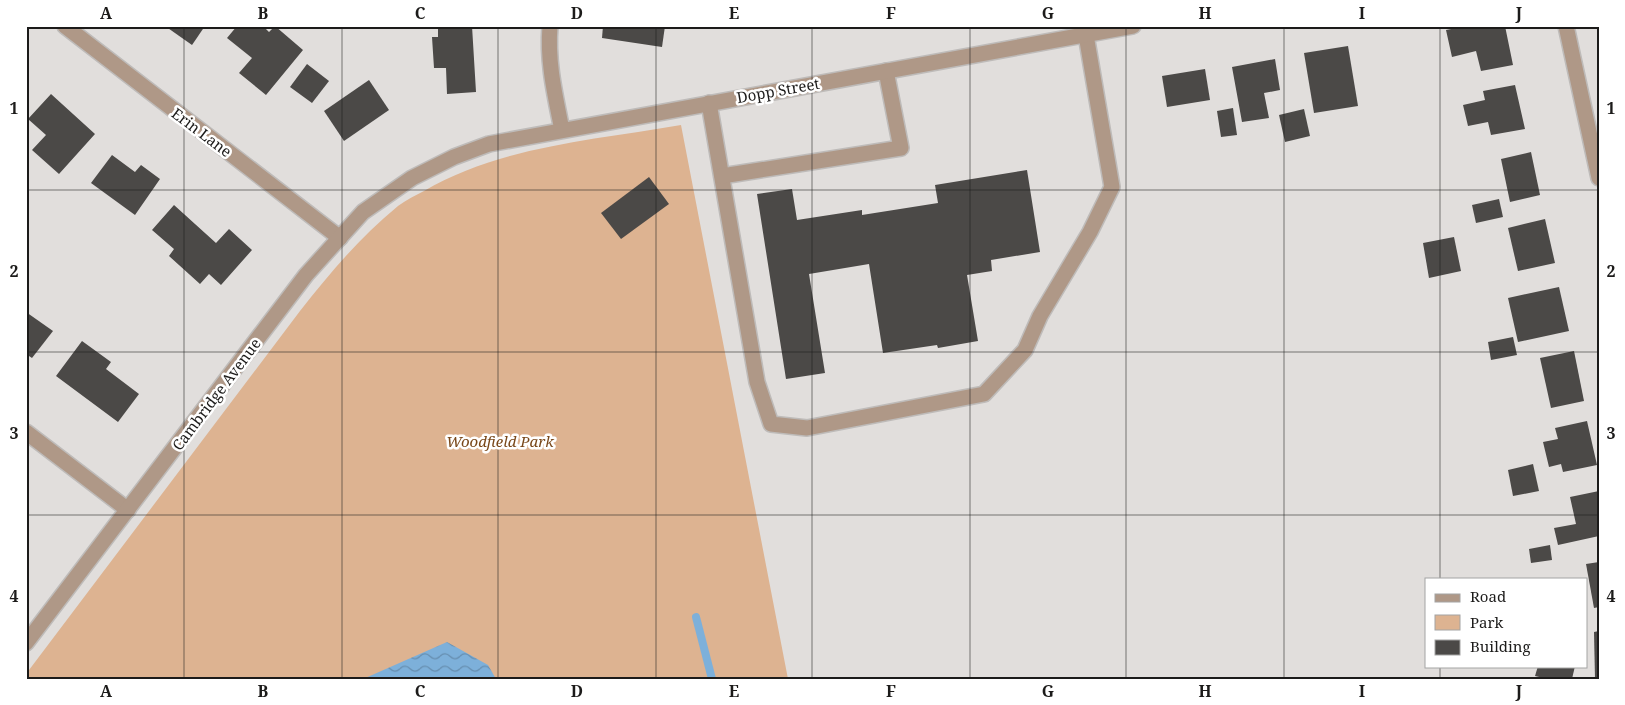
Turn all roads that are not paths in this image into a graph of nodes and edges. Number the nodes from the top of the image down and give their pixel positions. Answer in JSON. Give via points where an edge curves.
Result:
{"nodes":[{"id":1,"x":65,"y":26,"type":"edge"},
{"id":2,"x":550,"y":26,"type":"edge"},
{"id":3,"x":1133,"y":26,"type":"edge"},
{"id":4,"x":1566,"y":26,"type":"edge"},
{"id":5,"x":1086,"y":35,"type":"junction"},
{"id":6,"x":886,"y":71,"type":"junction"},
{"id":7,"x":709,"y":103,"type":"junction"},
{"id":8,"x":562,"y":130,"type":"junction"},
{"id":9,"x":428,"y":170,"type":"joint"},
{"id":10,"x":722,"y":176,"type":"junction"},
{"id":11,"x":1599,"y":178,"type":"edge"},
{"id":12,"x":340,"y":238,"type":"junction"},
{"id":13,"x":26,"y":432,"type":"edge"},
{"id":14,"x":128,"y":510,"type":"junction"},
{"id":15,"x":26,"y":642,"type":"edge"}],
"edges":[{"from":1,"to":12,"type":"street","name":"Erin Lane"},
{"from":2,"to":8,"type":"street","via":[[551,71]]},
{"from":3,"to":5,"type":"street","name":"Dopp Street"},
{"from":4,"to":11,"type":"street"},
{"from":5,"to":6,"type":"street","name":"Dopp Street"},
{"from":5,"to":10,"type":"street","via":[[1112,187],[1090,232],[1040,316],[1025,350],[984,394],[807,428],[771,424],[757,382]]},
{"from":6,"to":7,"type":"street","name":"Dopp Street"},
{"from":6,"to":10,"type":"street","via":[[900,148]]},
{"from":7,"to":8,"type":"street","name":"Dopp Street"},
{"from":7,"to":10,"type":"street"},
{"from":8,"to":9,"type":"street","name":"Dopp Street","via":[[489,144]]},
{"from":9,"to":12,"type":"street","name":"Cambridge Avenue","via":[[363,212]]},
{"from":12,"to":14,"type":"street","name":"Cambridge Avenue","via":[[306,275]]},
{"from":13,"to":14,"type":"street"},
{"from":14,"to":15,"type":"street","name":"Cambridge Avenue"}]}
